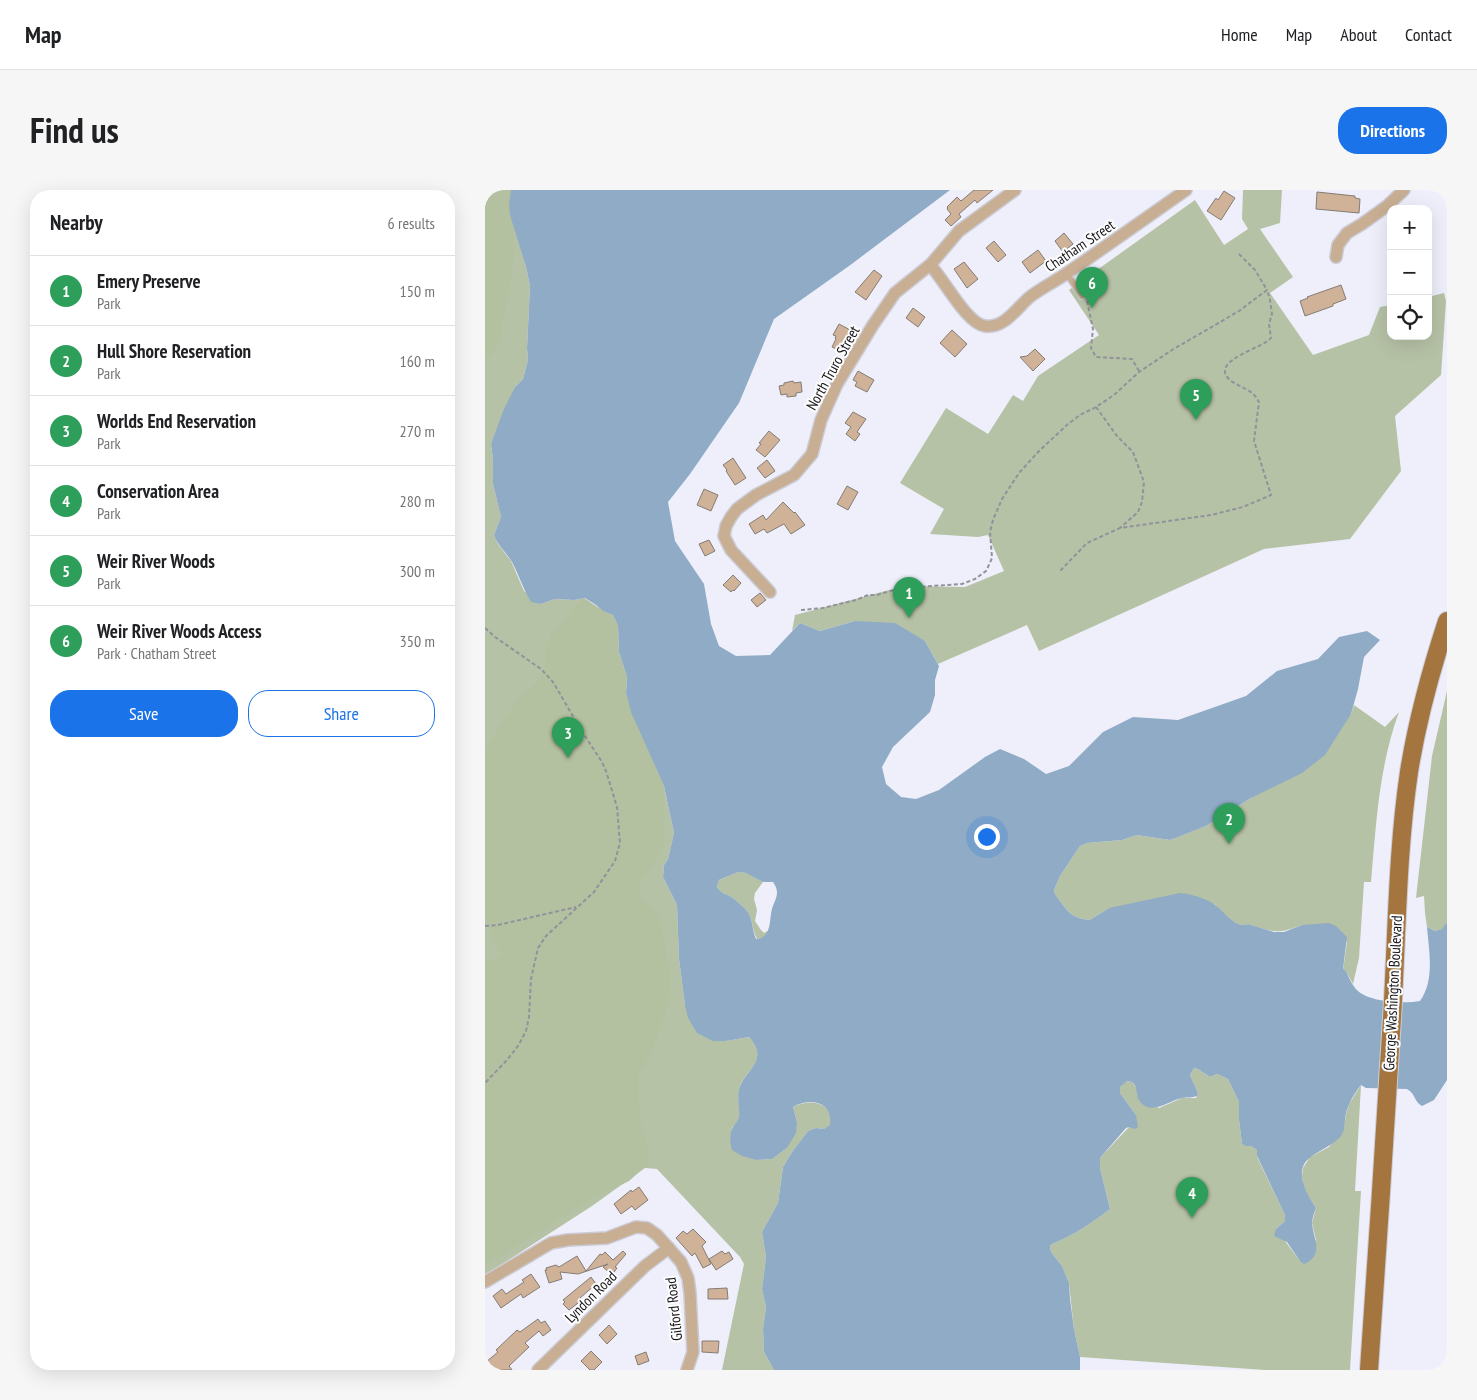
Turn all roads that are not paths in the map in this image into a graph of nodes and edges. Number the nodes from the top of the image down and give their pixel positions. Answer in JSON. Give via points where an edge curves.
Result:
{"nodes":[{"id":1,"x":1015,"y":190,"type":"edge"},
{"id":2,"x":1186,"y":190,"type":"edge"},
{"id":3,"x":1405,"y":190,"type":"edge"},
{"id":4,"x":1336,"y":257,"type":"dead end"},
{"id":5,"x":930,"y":265,"type":"junction"},
{"id":6,"x":1067,"y":274,"type":"junction"},
{"id":7,"x":1082,"y":296,"type":"road end"},
{"id":8,"x":770,"y":592,"type":"dead end"},
{"id":9,"x":1447,"y":621,"type":"edge"},
{"id":10,"x":1442,"y":654,"type":"edge"},
{"id":11,"x":669,"y":1248,"type":"junction"},
{"id":12,"x":485,"y":1282,"type":"edge"},
{"id":13,"x":538,"y":1370,"type":"edge"},
{"id":14,"x":687,"y":1370,"type":"edge"},
{"id":15,"x":1369,"y":1370,"type":"edge"}],
"edges":[{"from":1,"to":5,"type":"street","name":"North Truro Street","via":[[959,231]]},
{"from":2,"to":6,"type":"street","name":"Chatham Street"},
{"from":3,"to":4,"type":"street","via":[[1347,233],[1338,245]]},
{"from":5,"to":6,"type":"street","name":"Chatham Street","via":[[969,317],[985,326],[1003,321],[1031,296]]},
{"from":5,"to":8,"type":"street","name":"North Truro Street","via":[[895,293],[873,325],[837,384],[811,454],[794,474],[737,509],[725,526],[724,536],[731,550]]},
{"from":6,"to":7,"type":"lane"},
{"from":9,"to":10,"type":"main road","name":"George Washington Boulevard"},
{"from":10,"to":15,"type":"main road","name":"George Washington Boulevard","via":[[1418,725],[1407,792]]},
{"from":11,"to":12,"type":"street","name":"Gilford Road","via":[[651,1230],[642,1227],[607,1238],[562,1240],[545,1246]]},
{"from":11,"to":13,"type":"street","name":"Lyndon Road","via":[[645,1266]]},
{"from":11,"to":14,"type":"street","name":"Gilford Road","via":[[684,1267],[689,1283],[693,1352]]}]}
